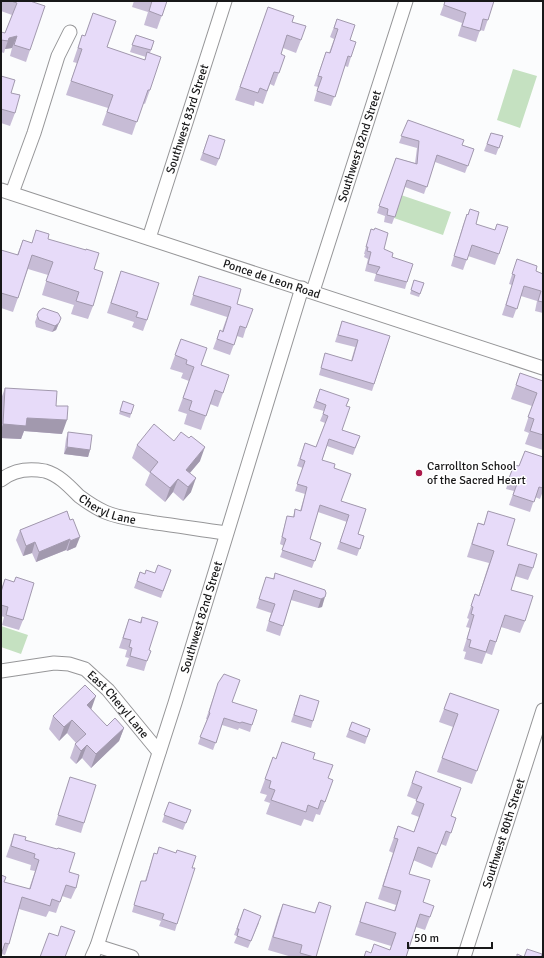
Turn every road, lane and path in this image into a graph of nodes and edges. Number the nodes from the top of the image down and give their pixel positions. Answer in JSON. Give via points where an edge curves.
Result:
{"nodes":[{"id":1,"x":225,"y":1,"type":"edge"},
{"id":2,"x":406,"y":1,"type":"edge"},
{"id":3,"x":70,"y":32,"type":"dead end"},
{"id":4,"x":6,"y":191,"type":"edge"},
{"id":5,"x":149,"y":238,"type":"junction"},
{"id":6,"x":307,"y":290,"type":"junction"},
{"id":7,"x":543,"y":368,"type":"edge"},
{"id":8,"x":1,"y":480,"type":"edge"},
{"id":9,"x":226,"y":533,"type":"junction"},
{"id":10,"x":1,"y":671,"type":"edge"},
{"id":11,"x":543,"y":710,"type":"edge"},
{"id":12,"x":159,"y":752,"type":"junction"},
{"id":13,"x":95,"y":951,"type":"edge"},
{"id":14,"x":132,"y":957,"type":"edge"},
{"id":15,"x":464,"y":957,"type":"edge"}],
"edges":[{"from":1,"to":5,"type":"street","name":"Southwest 83rd Street"},
{"from":2,"to":6,"type":"street","name":"Southwest 82nd Street"},
{"from":3,"to":4,"type":"street","via":[[58,56],[34,133]]},
{"from":4,"to":5,"type":"street","name":"Ponce de Leon Road"},
{"from":5,"to":6,"type":"street","name":"Ponce de Leon Road"},
{"from":6,"to":7,"type":"street","name":"Ponce de Leon Road"},
{"from":6,"to":9,"type":"street","name":"Southwest 82nd Street"},
{"from":8,"to":9,"type":"street","name":"Cheryl Lane","via":[[19,471],[46,472],[62,479],[95,507],[113,515]]},
{"from":9,"to":12,"type":"street","name":"Southwest 82nd Street"},
{"from":10,"to":12,"type":"street","name":"East Cheryl Lane","via":[[54,663],[81,667],[108,690]]},
{"from":11,"to":15,"type":"street","name":"Southwest 80th Street"},
{"from":12,"to":13,"type":"street","name":"Southwest 82nd Street"},
{"from":13,"to":14,"type":"street"}]}
